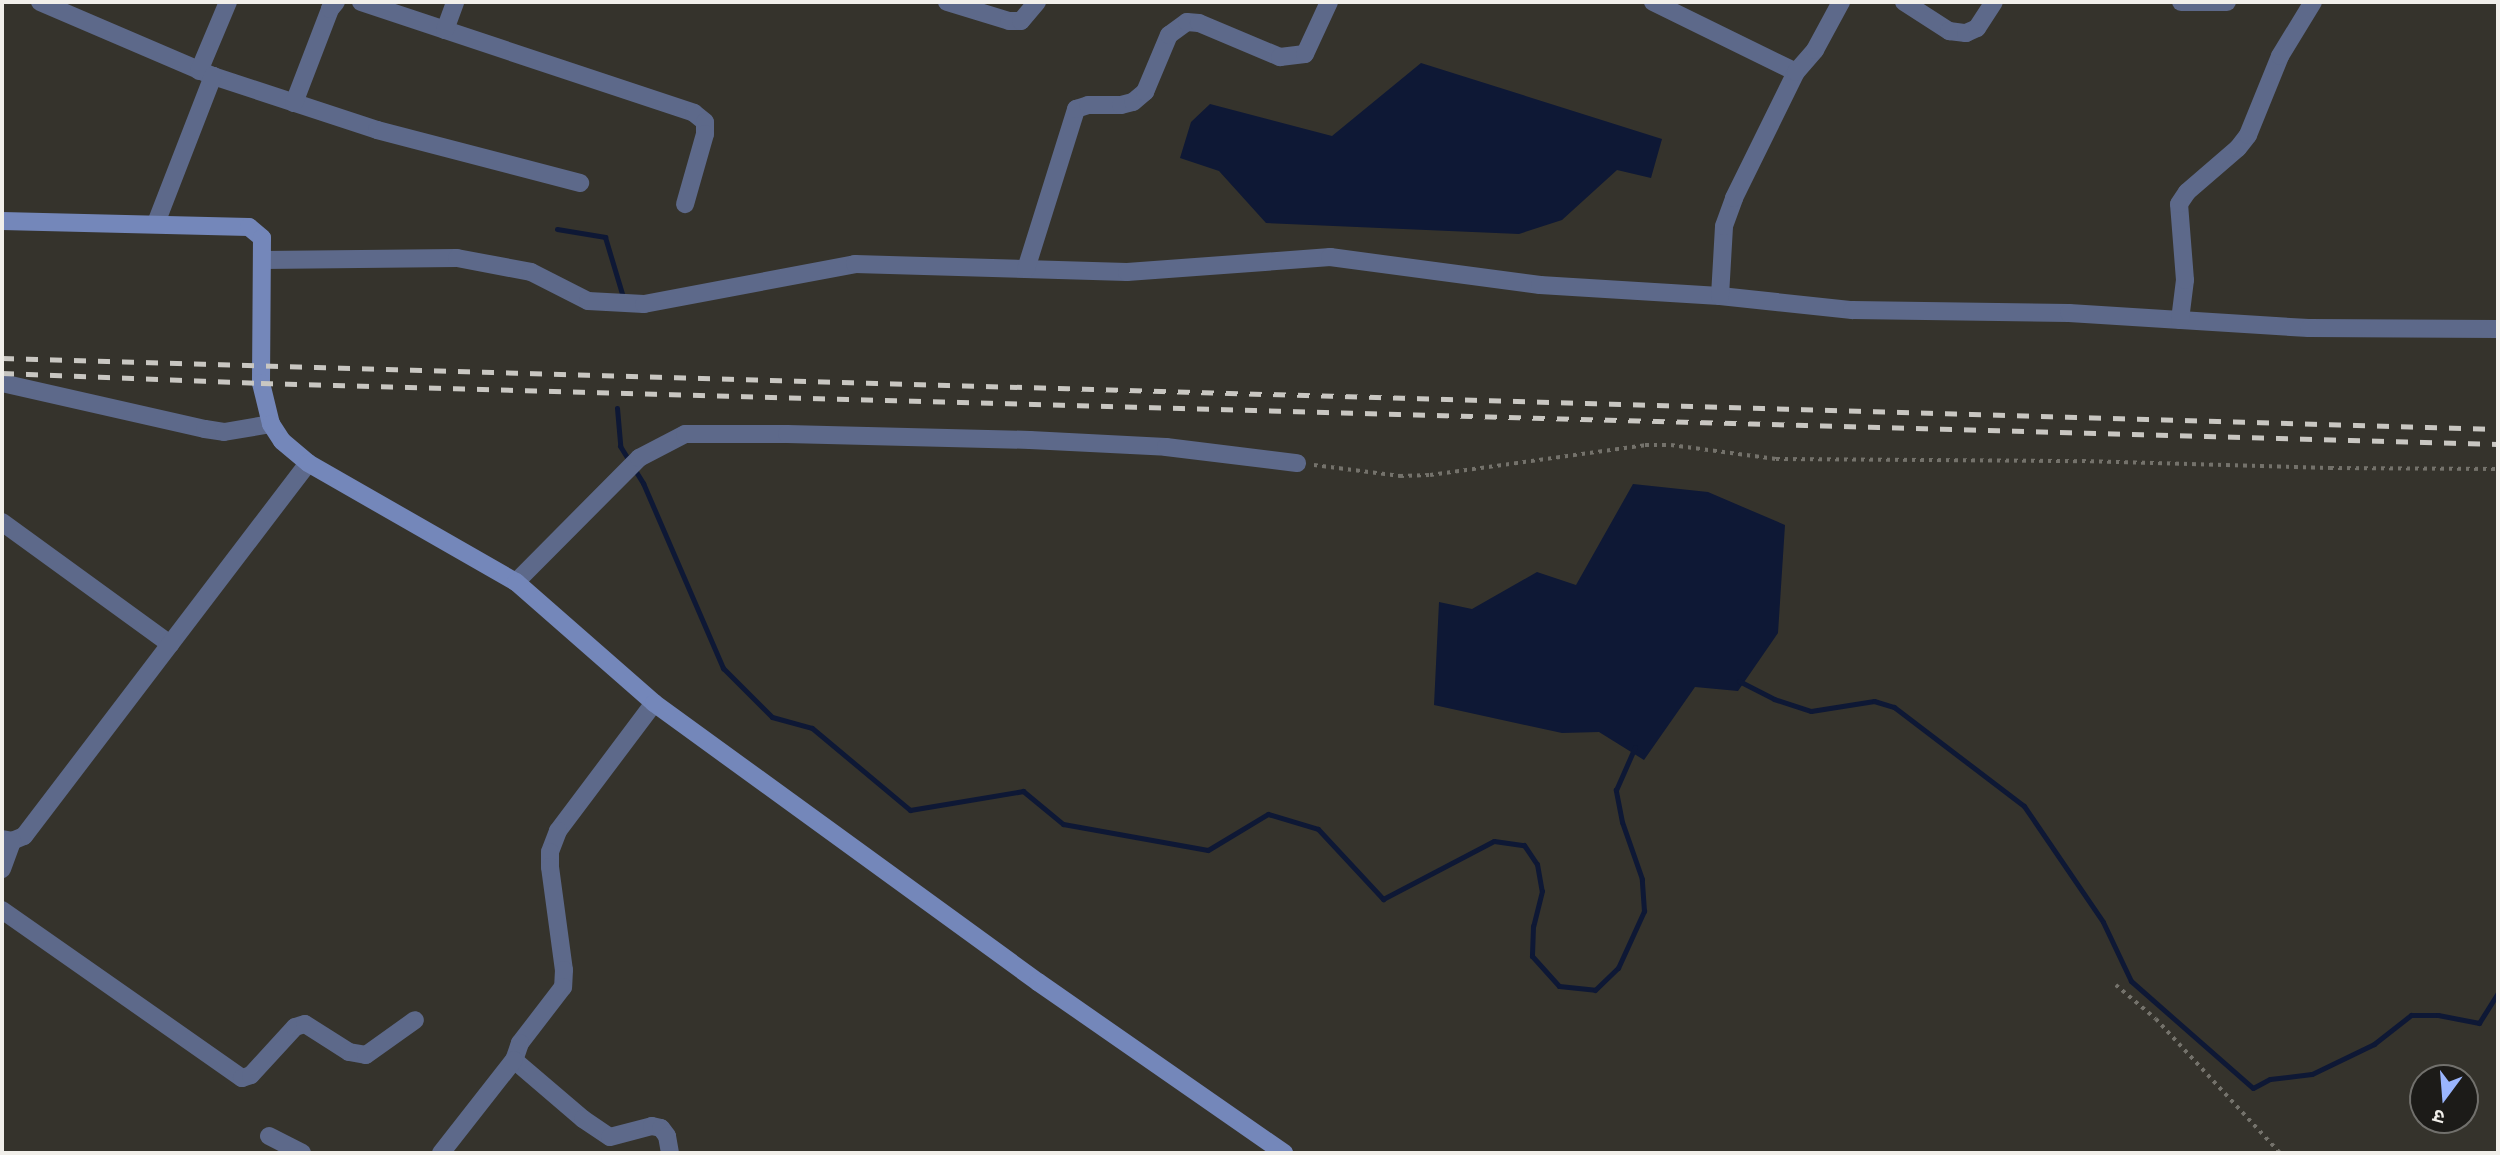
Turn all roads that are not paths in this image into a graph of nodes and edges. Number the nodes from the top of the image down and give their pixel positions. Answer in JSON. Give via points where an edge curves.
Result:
{"nodes":[{"id":1,"x":40,"y":2,"type":"edge"},
{"id":2,"x":228,"y":2,"type":"edge"},
{"id":3,"x":336,"y":2,"type":"edge"},
{"id":4,"x":361,"y":2,"type":"edge"},
{"id":5,"x":455,"y":2,"type":"edge"},
{"id":6,"x":947,"y":2,"type":"edge"},
{"id":7,"x":1037,"y":2,"type":"edge"},
{"id":8,"x":1329,"y":2,"type":"edge"},
{"id":9,"x":1655,"y":2,"type":"edge"},
{"id":10,"x":1841,"y":2,"type":"edge"},
{"id":11,"x":1903,"y":2,"type":"edge"},
{"id":12,"x":1994,"y":2,"type":"edge"},
{"id":13,"x":2181,"y":2,"type":"edge"},
{"id":14,"x":2227,"y":2,"type":"edge"},
{"id":15,"x":2313,"y":2,"type":"edge"},
{"id":16,"x":445,"y":30,"type":"junction"},
{"id":17,"x":1796,"y":72,"type":"junction"},
{"id":18,"x":206,"y":74,"type":"junction"},
{"id":19,"x":294,"y":103,"type":"junction"},
{"id":20,"x":580,"y":183,"type":"dead end"},
{"id":21,"x":685,"y":204,"type":"dead end"},
{"id":22,"x":2,"y":221,"type":"edge"},
{"id":23,"x":156,"y":222,"type":"junction"},
{"id":24,"x":263,"y":260,"type":"junction"},
{"id":25,"x":1026,"y":269,"type":"junction"},
{"id":26,"x":1720,"y":296,"type":"junction"},
{"id":27,"x":2180,"y":320,"type":"junction"},
{"id":28,"x":2498,"y":329,"type":"edge"},
{"id":29,"x":2,"y":383,"type":"edge"},
{"id":30,"x":271,"y":424,"type":"junction"},
{"id":31,"x":308,"y":463,"type":"junction"},
{"id":32,"x":1297,"y":463,"type":"road end"},
{"id":33,"x":2,"y":522,"type":"edge"},
{"id":34,"x":516,"y":582,"type":"junction"},
{"id":35,"x":170,"y":644,"type":"junction"},
{"id":36,"x":654,"y":703,"type":"junction"},
{"id":37,"x":7,"y":840,"type":"edge"},
{"id":38,"x":2,"y":869,"type":"edge"},
{"id":39,"x":2,"y":911,"type":"edge"},
{"id":40,"x":415,"y":1020,"type":"dead end"},
{"id":41,"x":514,"y":1059,"type":"junction"},
{"id":42,"x":269,"y":1136,"type":"dead end"},
{"id":43,"x":302,"y":1153,"type":"edge"},
{"id":44,"x":441,"y":1153,"type":"edge"},
{"id":45,"x":670,"y":1153,"type":"edge"},
{"id":46,"x":1284,"y":1153,"type":"edge"}],
"edges":[{"from":1,"to":18,"type":"street"},
{"from":2,"to":18,"type":"street"},
{"from":3,"to":19,"type":"street"},
{"from":4,"to":16,"type":"street"},
{"from":5,"to":16,"type":"street"},
{"from":6,"to":7,"type":"street","via":[[1021,21]]},
{"from":8,"to":25,"type":"street","via":[[1305,54],[1280,57],[1199,23],[1186,22],[1169,35],[1145,92],[1133,102],[1076,109]]},
{"from":9,"to":17,"type":"street"},
{"from":10,"to":17,"type":"street","via":[[1815,50]]},
{"from":11,"to":12,"type":"street","via":[[1949,31],[1966,33],[1977,28]]},
{"from":13,"to":14,"type":"street"},
{"from":15,"to":27,"type":"street","via":[[2280,56],[2248,135],[2179,204],[2185,280]]},
{"from":16,"to":21,"type":"street","via":[[694,113],[705,122],[705,134]]},
{"from":17,"to":26,"type":"street","via":[[1724,226]]},
{"from":18,"to":19,"type":"street"},
{"from":18,"to":23,"type":"street"},
{"from":19,"to":20,"type":"street","via":[[377,130]]},
{"from":22,"to":23,"type":"street"},
{"from":23,"to":24,"type":"street","via":[[249,227],[262,238]]},
{"from":24,"to":25,"type":"street","via":[[457,258],[531,272],[588,301],[644,304],[855,264]]},
{"from":24,"to":30,"type":"street","via":[[261,383]]},
{"from":25,"to":26,"type":"street","via":[[1127,272],[1330,257],[1561,287]]},
{"from":26,"to":27,"type":"street","via":[[1852,310],[2069,313]]},
{"from":27,"to":28,"type":"street","via":[[2309,328]]},
{"from":29,"to":30,"type":"street","via":[[224,432]]},
{"from":30,"to":31,"type":"street","via":[[282,441]]},
{"from":31,"to":34,"type":"street"},
{"from":31,"to":35,"type":"street"},
{"from":32,"to":34,"type":"street","via":[[1166,447],[685,434],[639,458]]},
{"from":33,"to":35,"type":"street"},
{"from":34,"to":36,"type":"street"},
{"from":35,"to":37,"type":"street","via":[[24,836]]},
{"from":36,"to":41,"type":"street","via":[[558,831],[550,867],[563,987],[520,1043]]},
{"from":36,"to":46,"type":"street","via":[[1038,982]]},
{"from":37,"to":38,"type":"street"},
{"from":39,"to":40,"type":"street","via":[[242,1078],[251,1075],[295,1027],[306,1024],[349,1052],[366,1055]]},
{"from":41,"to":44,"type":"street"},
{"from":41,"to":45,"type":"street","via":[[610,1137],[652,1126],[661,1128]]},
{"from":42,"to":43,"type":"street"}]}
